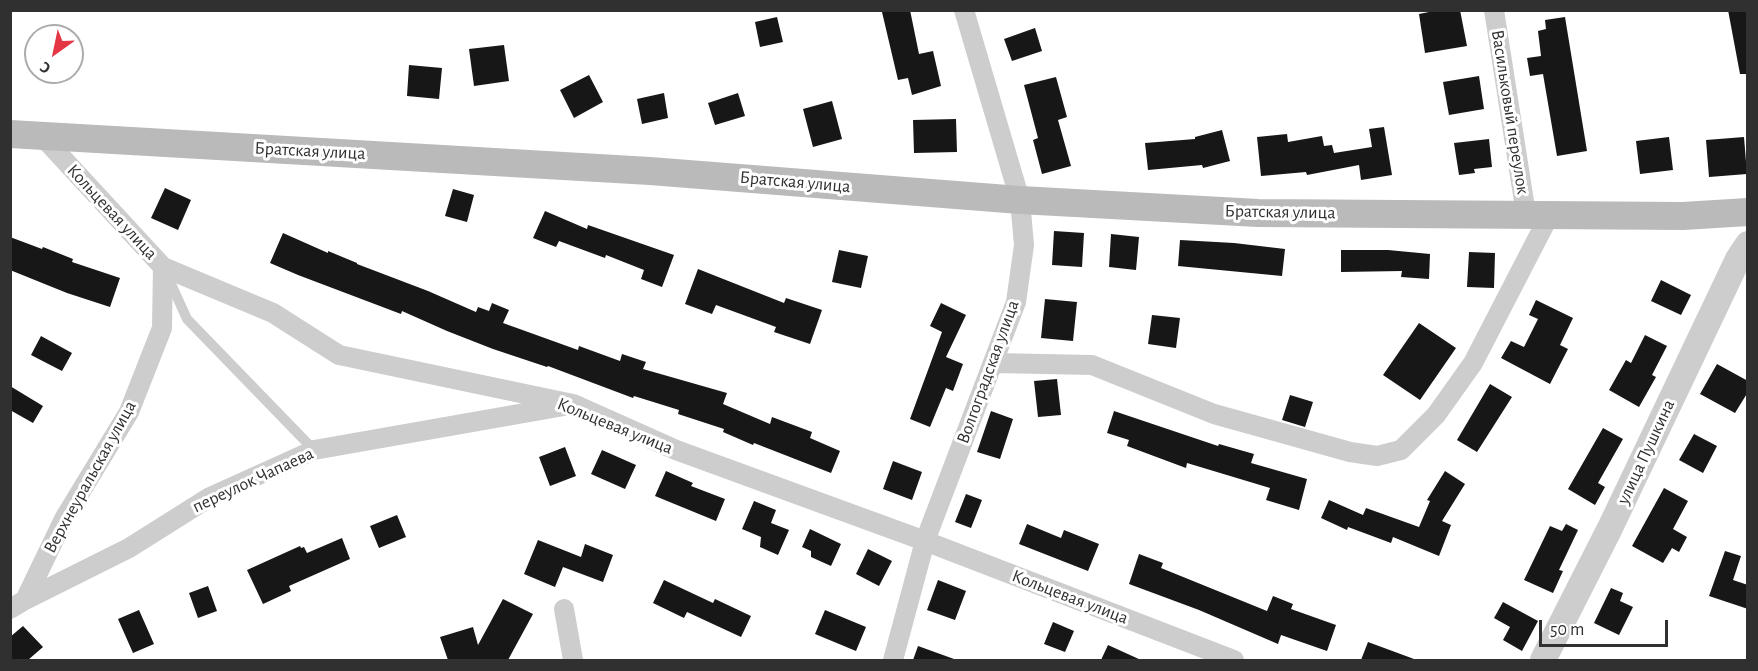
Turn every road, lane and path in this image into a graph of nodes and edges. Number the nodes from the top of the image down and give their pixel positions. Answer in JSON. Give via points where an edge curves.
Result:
{"nodes":[{"id":1,"x":964,"y":10,"type":"edge"},
{"id":2,"x":1494,"y":10,"type":"edge"},
{"id":3,"x":10,"y":134,"type":"edge"},
{"id":4,"x":42,"y":136,"type":"junction"},
{"id":5,"x":1020,"y":200,"type":"junction"},
{"id":6,"x":1748,"y":212,"type":"edge"},
{"id":7,"x":1538,"y":215,"type":"junction"},
{"id":8,"x":1748,"y":244,"type":"edge"},
{"id":9,"x":163,"y":267,"type":"junction"},
{"id":10,"x":995,"y":363,"type":"junction"},
{"id":11,"x":573,"y":404,"type":"junction"},
{"id":12,"x":314,"y":450,"type":"junction"},
{"id":13,"x":925,"y":541,"type":"junction"},
{"id":14,"x":18,"y":605,"type":"edge"},
{"id":15,"x":564,"y":609,"type":"dead end"},
{"id":16,"x":573,"y":660,"type":"edge"},
{"id":17,"x":893,"y":660,"type":"edge"},
{"id":18,"x":1234,"y":660,"type":"edge"},
{"id":19,"x":1543,"y":660,"type":"edge"}],
"edges":[{"from":1,"to":5,"type":"street","name":"Волгоградская улица"},
{"from":2,"to":7,"type":"street","name":"Васильковый переулок"},
{"from":3,"to":4,"type":"main road","name":"Братская улица"},
{"from":4,"to":5,"type":"main road","name":"Братская улица","via":[[650,171]]},
{"from":4,"to":9,"type":"street","name":"Кольцевая улица"},
{"from":5,"to":7,"type":"main road","name":"Братская улица","via":[[1258,213]]},
{"from":5,"to":10,"type":"street","name":"Волгоградская улица","via":[[1024,245],[1016,302]]},
{"from":6,"to":7,"type":"main road","name":"Братская улица","via":[[1683,216]]},
{"from":7,"to":10,"type":"street","via":[[1473,363],[1436,416],[1401,450],[1377,456],[1350,452],[1237,421],[1092,365]]},
{"from":8,"to":19,"type":"street","name":"улица Пушкина"},
{"from":9,"to":11,"type":"street","name":"Кольцевая улица","via":[[273,313],[339,355]]},
{"from":9,"to":12,"type":"lane","via":[[187,319]]},
{"from":9,"to":14,"type":"street","name":"Верхнеуральская улица","via":[[162,328],[129,412],[64,519]]},
{"from":10,"to":13,"type":"street","name":"Волгоградская улица"},
{"from":11,"to":12,"type":"street","name":"переулок Чапаева"},
{"from":11,"to":13,"type":"street","name":"Кольцевая улица","via":[[676,450]]},
{"from":12,"to":14,"type":"street","name":"переулок Чапаева","via":[[210,496],[129,548]]},
{"from":13,"to":17,"type":"street","name":"Волгоградская улица"},
{"from":13,"to":18,"type":"street","name":"Кольцевая улица"},
{"from":15,"to":16,"type":"street"}]}
